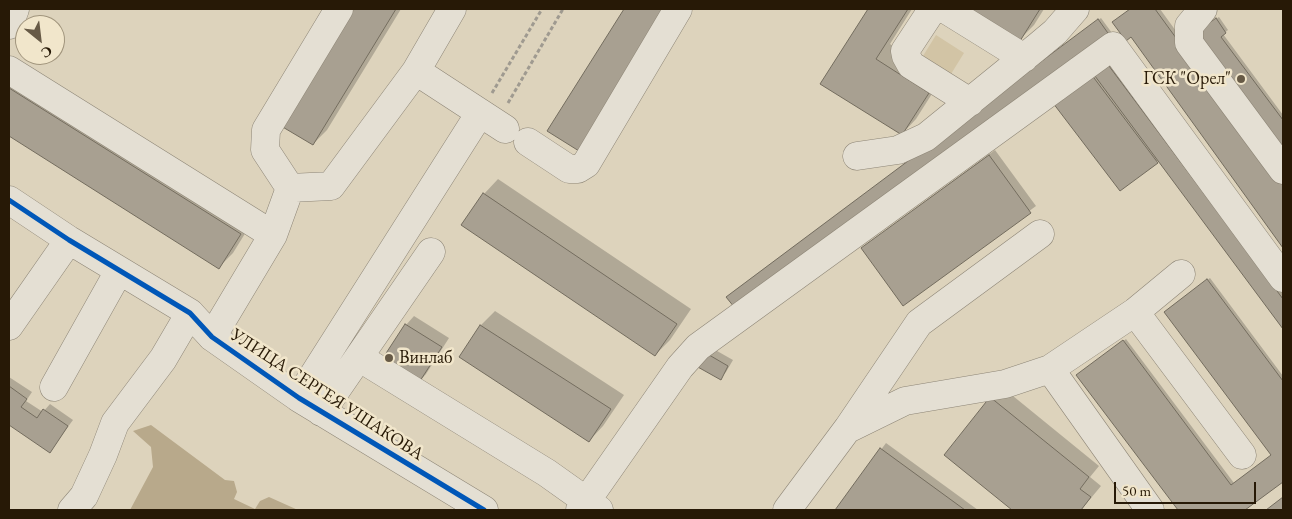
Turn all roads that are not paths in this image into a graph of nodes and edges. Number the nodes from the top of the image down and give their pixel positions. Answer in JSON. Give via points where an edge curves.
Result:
{"nodes":[{"id":1,"x":15,"y":9,"type":"edge"},
{"id":2,"x":339,"y":9,"type":"edge"},
{"id":3,"x":452,"y":9,"type":"edge"},
{"id":4,"x":678,"y":9,"type":"edge"},
{"id":5,"x":936,"y":9,"type":"edge"},
{"id":6,"x":945,"y":9,"type":"edge"},
{"id":7,"x":1075,"y":9,"type":"edge"},
{"id":8,"x":1203,"y":9,"type":"edge"},
{"id":9,"x":9,"y":25,"type":"edge"},
{"id":10,"x":1024,"y":58,"type":"junction"},
{"id":11,"x":9,"y":70,"type":"edge"},
{"id":12,"x":416,"y":71,"type":"junction"},
{"id":13,"x":970,"y":102,"type":"junction"},
{"id":14,"x":502,"y":127,"type":"junction"},
{"id":15,"x":857,"y":156,"type":"dead end"},
{"id":16,"x":1283,"y":170,"type":"edge"},
{"id":17,"x":290,"y":188,"type":"junction"},
{"id":18,"x":11,"y":207,"type":"edge"},
{"id":19,"x":1040,"y":234,"type":"dead end"},
{"id":20,"x":273,"y":235,"type":"junction"},
{"id":21,"x":69,"y":240,"type":"junction"},
{"id":22,"x":431,"y":252,"type":"dead end"},
{"id":23,"x":119,"y":270,"type":"junction"},
{"id":24,"x":1181,"y":274,"type":"dead end"},
{"id":25,"x":1283,"y":278,"type":"edge"},
{"id":26,"x":1135,"y":312,"type":"junction"},
{"id":27,"x":190,"y":314,"type":"junction"},
{"id":28,"x":9,"y":326,"type":"edge"},
{"id":29,"x":212,"y":337,"type":"junction"},
{"id":30,"x":360,"y":358,"type":"junction"},
{"id":31,"x":1050,"y":369,"type":"junction"},
{"id":32,"x":54,"y":387,"type":"dead end"},
{"id":33,"x":310,"y":405,"type":"junction"},
{"id":34,"x":848,"y":428,"type":"junction"},
{"id":35,"x":1242,"y":456,"type":"dead end"},
{"id":36,"x":588,"y":507,"type":"edge"},
{"id":37,"x":72,"y":510,"type":"edge"},
{"id":38,"x":484,"y":510,"type":"edge"},
{"id":39,"x":787,"y":510,"type":"edge"},
{"id":40,"x":1150,"y":510,"type":"edge"}],
"edges":[{"from":1,"to":9,"type":"street"},
{"from":2,"to":17,"type":"street","via":[[266,130],[266,150]]},
{"from":3,"to":12,"type":"street"},
{"from":4,"to":14,"type":"street","via":[[586,164],[578,169],[568,169]]},
{"from":5,"to":13,"type":"street","via":[[910,43],[906,56],[911,65]]},
{"from":6,"to":10,"type":"street"},
{"from":7,"to":10,"type":"street"},
{"from":8,"to":16,"type":"street","via":[[1189,26],[1189,43]]},
{"from":10,"to":13,"type":"street"},
{"from":11,"to":20,"type":"street"},
{"from":12,"to":14,"type":"street"},
{"from":12,"to":17,"type":"street","via":[[331,186]]},
{"from":13,"to":15,"type":"street","via":[[917,142],[889,152]]},
{"from":14,"to":33,"type":"street"},
{"from":17,"to":20,"type":"street"},
{"from":18,"to":21,"type":"street","name":"УЛИЦА СЕРГЕЯ УШАКОВА"},
{"from":19,"to":34,"type":"street","via":[[919,323]]},
{"from":20,"to":29,"type":"street"},
{"from":21,"to":23,"type":"street","name":"УЛИЦА СЕРГЕЯ УШАКОВА"},
{"from":21,"to":28,"type":"street"},
{"from":22,"to":30,"type":"street"},
{"from":23,"to":27,"type":"street","name":"УЛИЦА СЕРГЕЯ УШАКОВА"},
{"from":23,"to":32,"type":"street"},
{"from":24,"to":26,"type":"street"},
{"from":25,"to":36,"type":"street","via":[[1113,46],[698,347],[680,367]]},
{"from":26,"to":31,"type":"street"},
{"from":26,"to":35,"type":"street"},
{"from":27,"to":29,"type":"street","name":"УЛИЦА СЕРГЕЯ УШАКОВА"},
{"from":27,"to":37,"type":"street","via":[[163,359],[115,423],[84,496]]},
{"from":29,"to":33,"type":"street","name":"УЛИЦА СЕРГЕЯ УШАКОВА"},
{"from":30,"to":33,"type":"street"},
{"from":30,"to":36,"type":"street","via":[[546,473]]},
{"from":31,"to":34,"type":"street","via":[[1005,384],[905,401]]},
{"from":31,"to":40,"type":"street"},
{"from":33,"to":38,"type":"street","name":"УЛИЦА СЕРГЕЯ УШАКОВА"},
{"from":34,"to":39,"type":"street"}]}
